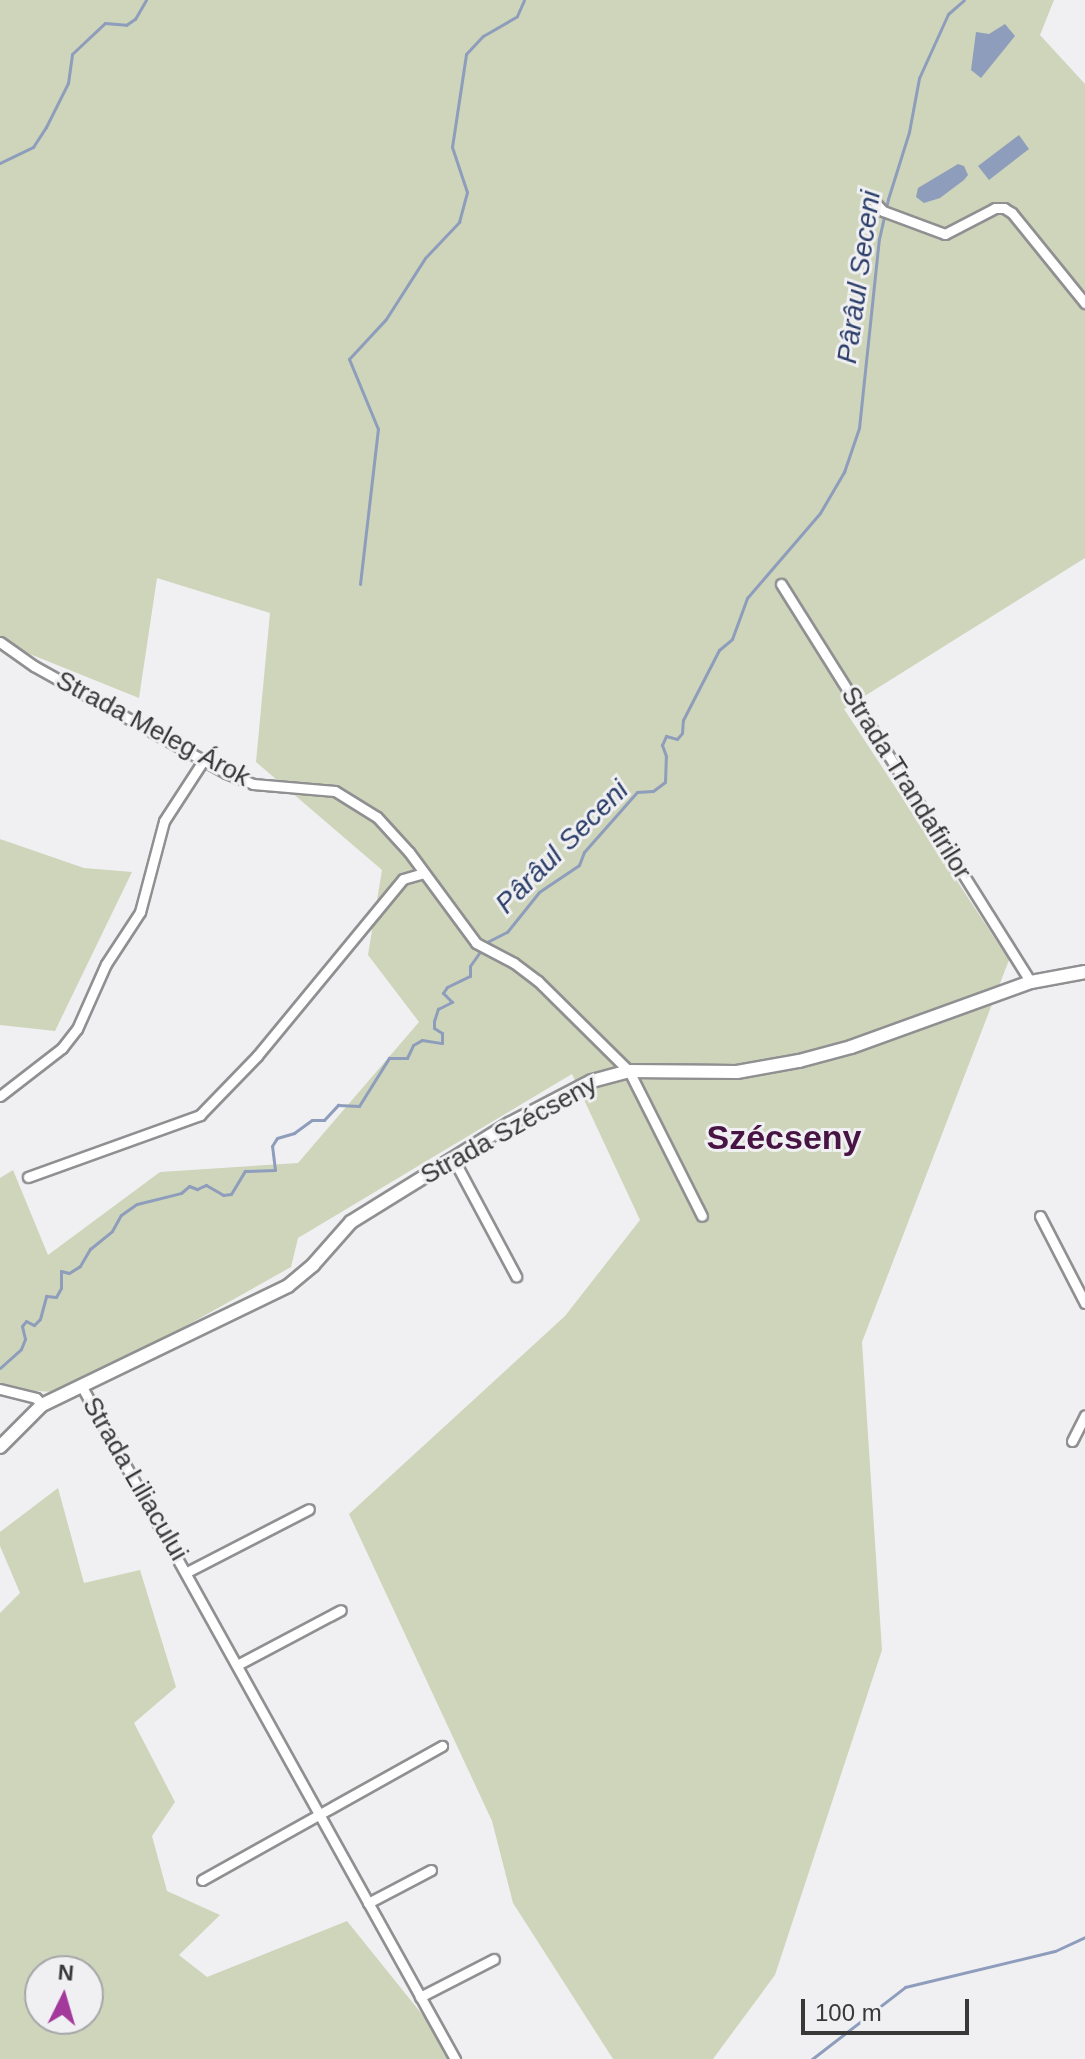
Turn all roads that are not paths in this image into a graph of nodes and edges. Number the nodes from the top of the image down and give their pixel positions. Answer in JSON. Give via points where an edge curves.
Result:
{"nodes":[{"id":1,"x":873,"y":200,"type":"dead end"},
{"id":2,"x":1085,"y":303,"type":"edge"},
{"id":3,"x":781,"y":584,"type":"dead end"},
{"id":4,"x":0,"y":642,"type":"edge"},
{"id":5,"x":203,"y":761,"type":"junction"},
{"id":6,"x":424,"y":873,"type":"junction"},
{"id":7,"x":1085,"y":972,"type":"edge"},
{"id":8,"x":1031,"y":982,"type":"junction"},
{"id":9,"x":629,"y":1071,"type":"junction"},
{"id":10,"x":0,"y":1096,"type":"edge"},
{"id":11,"x":454,"y":1160,"type":"junction"},
{"id":12,"x":28,"y":1177,"type":"dead end"},
{"id":13,"x":702,"y":1216,"type":"dead end"},
{"id":14,"x":1040,"y":1216,"type":"dead end"},
{"id":15,"x":516,"y":1276,"type":"dead end"},
{"id":16,"x":1085,"y":1303,"type":"edge"},
{"id":17,"x":82,"y":1387,"type":"junction"},
{"id":18,"x":0,"y":1389,"type":"edge"},
{"id":19,"x":42,"y":1405,"type":"junction"},
{"id":20,"x":1085,"y":1415,"type":"edge"},
{"id":21,"x":1072,"y":1441,"type":"dead end"},
{"id":22,"x":0,"y":1447,"type":"edge"},
{"id":23,"x":309,"y":1509,"type":"dead end"},
{"id":24,"x":187,"y":1572,"type":"junction"},
{"id":25,"x":341,"y":1610,"type":"dead end"},
{"id":26,"x":239,"y":1664,"type":"junction"},
{"id":27,"x":442,"y":1746,"type":"dead end"},
{"id":28,"x":320,"y":1813,"type":"junction"},
{"id":29,"x":431,"y":1870,"type":"dead end"},
{"id":30,"x":202,"y":1880,"type":"dead end"},
{"id":31,"x":368,"y":1903,"type":"junction"},
{"id":32,"x":494,"y":1959,"type":"dead end"},
{"id":33,"x":420,"y":1997,"type":"junction"},
{"id":34,"x":455,"y":2059,"type":"edge"}],
"edges":[{"from":1,"to":2,"type":"street","via":[[886,212],[950,234],[1004,208]]},
{"from":3,"to":8,"type":"street","name":"Strada Trandafirilor"},
{"from":4,"to":5,"type":"street","name":"Strada Meleg Árok"},
{"from":5,"to":6,"type":"street","name":"Strada Meleg Árok","via":[[253,784],[317,787],[348,797],[377,817]]},
{"from":5,"to":10,"type":"street","via":[[164,821],[140,912],[106,964],[77,1029],[62,1048]]},
{"from":6,"to":9,"type":"street","name":"Strada Meleg Árok","via":[[460,926],[484,948],[538,981]]},
{"from":6,"to":12,"type":"street","via":[[403,879],[257,1056],[200,1115]]},
{"from":7,"to":8,"type":"street","name":"Strada Szécseny"},
{"from":8,"to":9,"type":"street","name":"Strada Szécseny","via":[[799,1061],[737,1072]]},
{"from":9,"to":11,"type":"street","name":"Strada Szécseny","via":[[592,1081]]},
{"from":9,"to":13,"type":"street","name":"Strada Meleg Árok"},
{"from":11,"to":15,"type":"street"},
{"from":11,"to":17,"type":"street","name":"Strada Szécseny","via":[[344,1226],[288,1286]]},
{"from":14,"to":16,"type":"street"},
{"from":17,"to":19,"type":"street","name":"Strada Szécseny"},
{"from":17,"to":24,"type":"street","name":"Strada Liliacului"},
{"from":18,"to":19,"type":"street","via":[[36,1398]]},
{"from":19,"to":22,"type":"street","name":"Strada Szécseny"},
{"from":20,"to":21,"type":"street"},
{"from":23,"to":24,"type":"street","name":"Strada Liliacului"},
{"from":24,"to":26,"type":"street","name":"Strada Liliacului"},
{"from":25,"to":26,"type":"street"},
{"from":26,"to":28,"type":"street","name":"Strada Liliacului"},
{"from":27,"to":28,"type":"street"},
{"from":28,"to":30,"type":"street"},
{"from":28,"to":31,"type":"street","name":"Strada Liliacului"},
{"from":29,"to":31,"type":"street"},
{"from":31,"to":33,"type":"street","name":"Strada Liliacului"},
{"from":32,"to":33,"type":"street"},
{"from":33,"to":34,"type":"street","name":"Strada Liliacului"}]}
